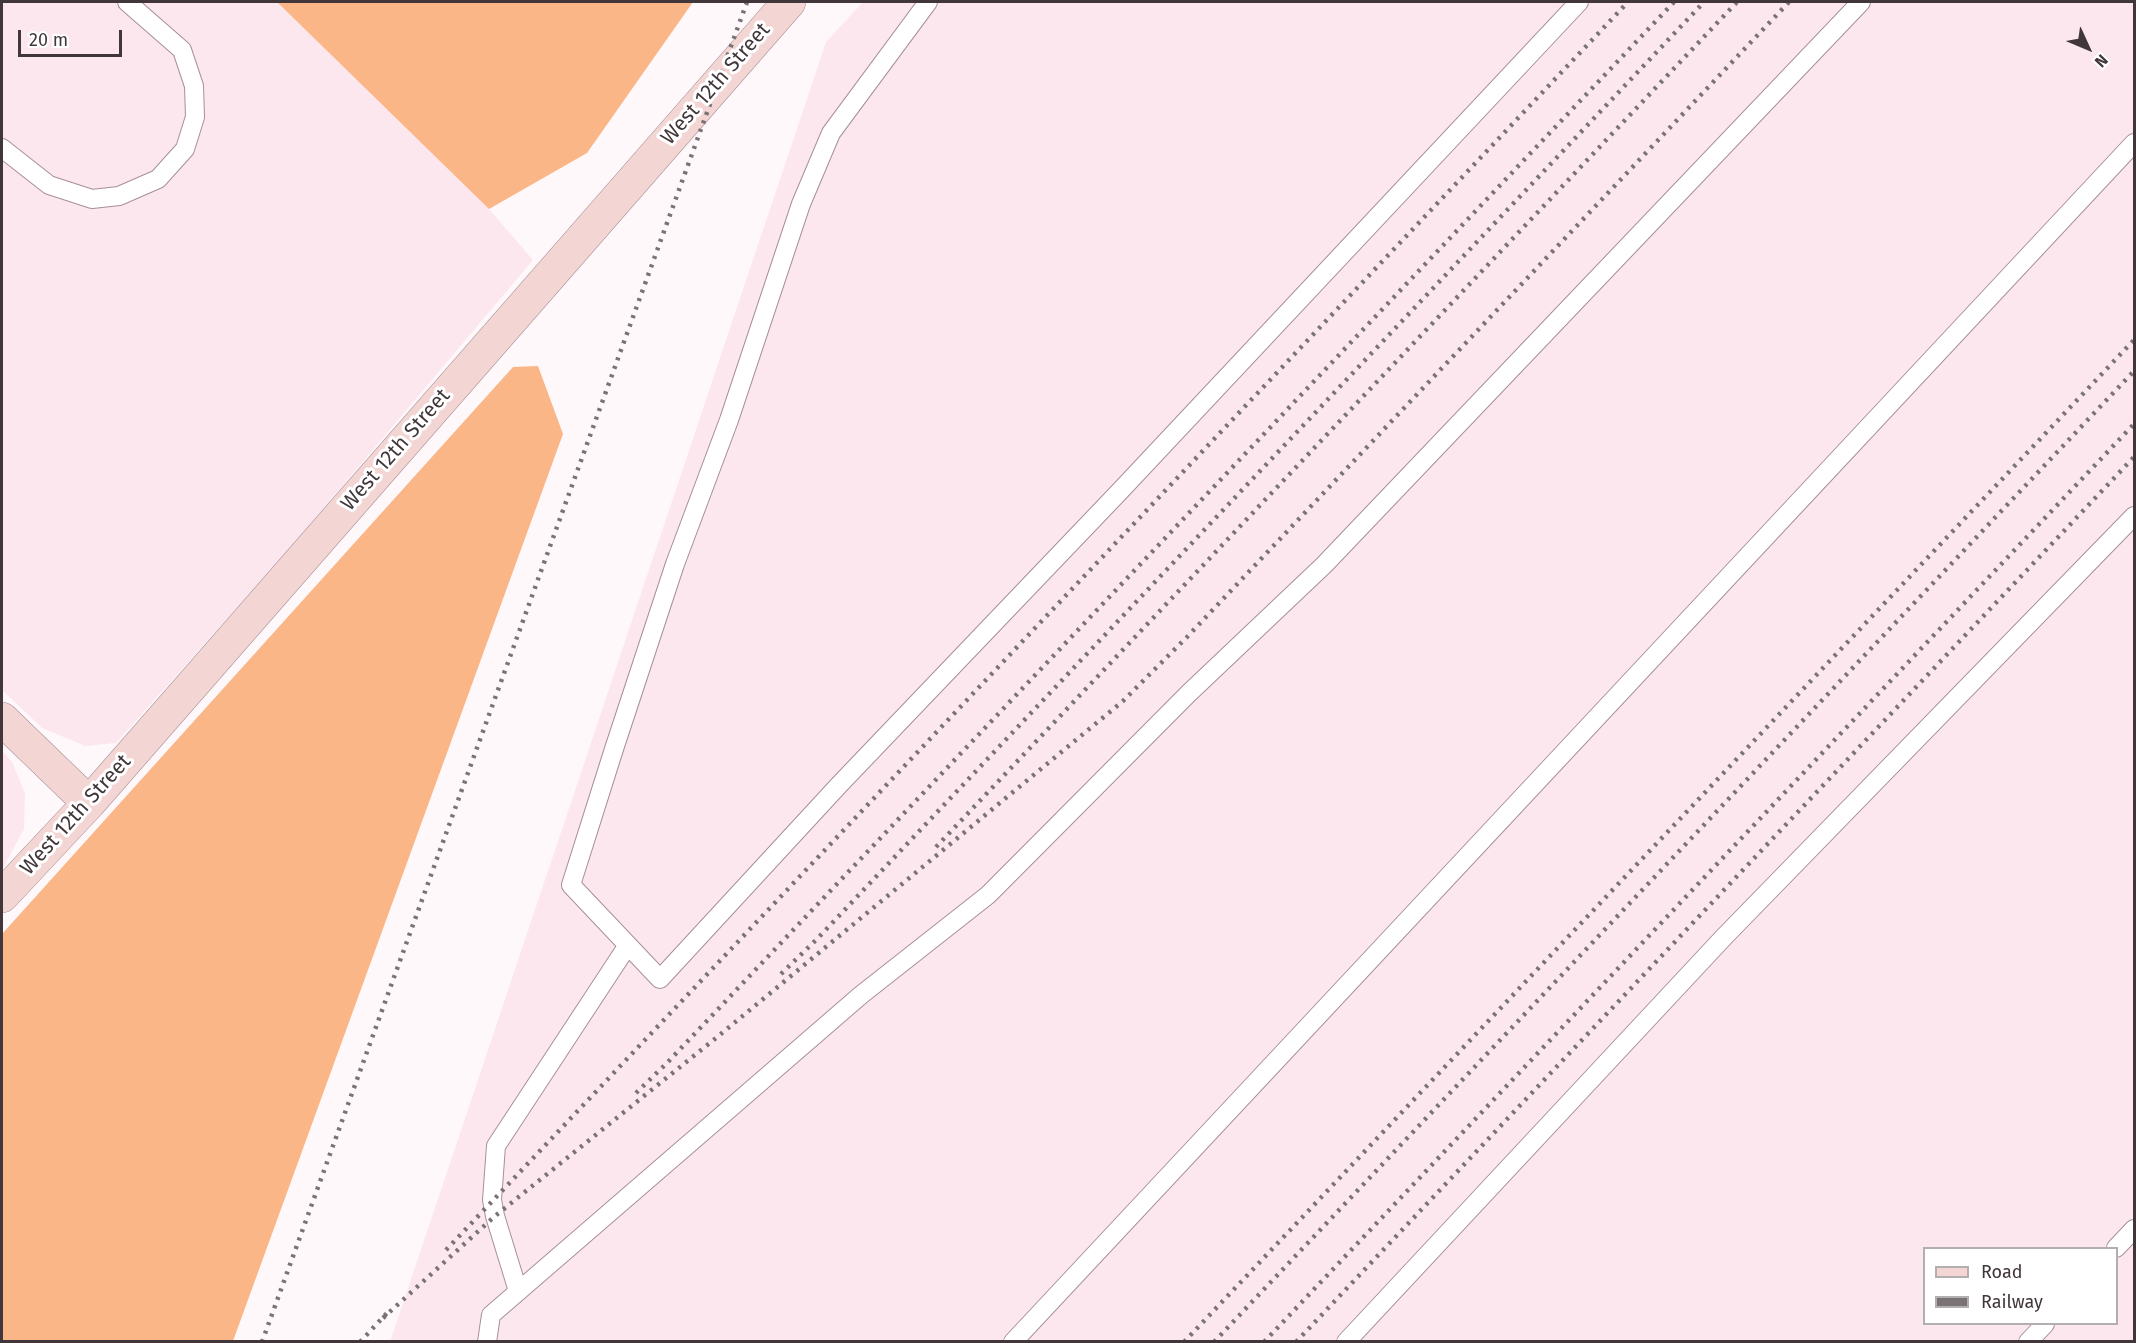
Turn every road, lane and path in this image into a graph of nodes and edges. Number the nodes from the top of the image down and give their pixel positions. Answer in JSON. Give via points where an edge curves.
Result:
{"nodes":[{"id":1,"x":127,"y":2,"type":"edge"},
{"id":2,"x":789,"y":2,"type":"edge"},
{"id":3,"x":928,"y":2,"type":"edge"},
{"id":4,"x":1579,"y":2,"type":"edge"},
{"id":5,"x":1861,"y":2,"type":"edge"},
{"id":6,"x":2134,"y":143,"type":"edge"},
{"id":7,"x":2,"y":148,"type":"edge"},
{"id":8,"x":2134,"y":516,"type":"edge"},
{"id":9,"x":2,"y":719,"type":"edge"},
{"id":10,"x":88,"y":802,"type":"junction"},
{"id":11,"x":2,"y":896,"type":"edge"},
{"id":12,"x":628,"y":945,"type":"junction"},
{"id":13,"x":2134,"y":1229,"type":"edge"},
{"id":14,"x":2117,"y":1247,"type":"edge"},
{"id":15,"x":518,"y":1292,"type":"junction"},
{"id":16,"x":2043,"y":1325,"type":"edge"},
{"id":17,"x":487,"y":1341,"type":"edge"},
{"id":18,"x":1013,"y":1341,"type":"edge"},
{"id":19,"x":1346,"y":1341,"type":"edge"},
{"id":20,"x":2028,"y":1341,"type":"edge"}],
"edges":[{"from":1,"to":7,"type":"lane","via":[[182,50],[194,86],[195,117],[185,149],[158,179],[119,196],[92,199],[49,185]]},
{"from":2,"to":10,"type":"street","name":"West 12th Street"},
{"from":3,"to":12,"type":"lane","via":[[831,133],[801,204],[614,749],[571,885]]},
{"from":4,"to":12,"type":"lane","via":[[660,979]]},
{"from":5,"to":15,"type":"lane","via":[[1324,565],[988,894],[861,995]]},
{"from":6,"to":18,"type":"lane"},
{"from":8,"to":19,"type":"lane","via":[[1723,938]]},
{"from":9,"to":10,"type":"street"},
{"from":10,"to":11,"type":"street","name":"West 12th Street"},
{"from":12,"to":15,"type":"lane","via":[[496,1146],[494,1208]]},
{"from":13,"to":14,"type":"lane"},
{"from":15,"to":17,"type":"lane","via":[[491,1315]]},
{"from":16,"to":20,"type":"lane"}]}
